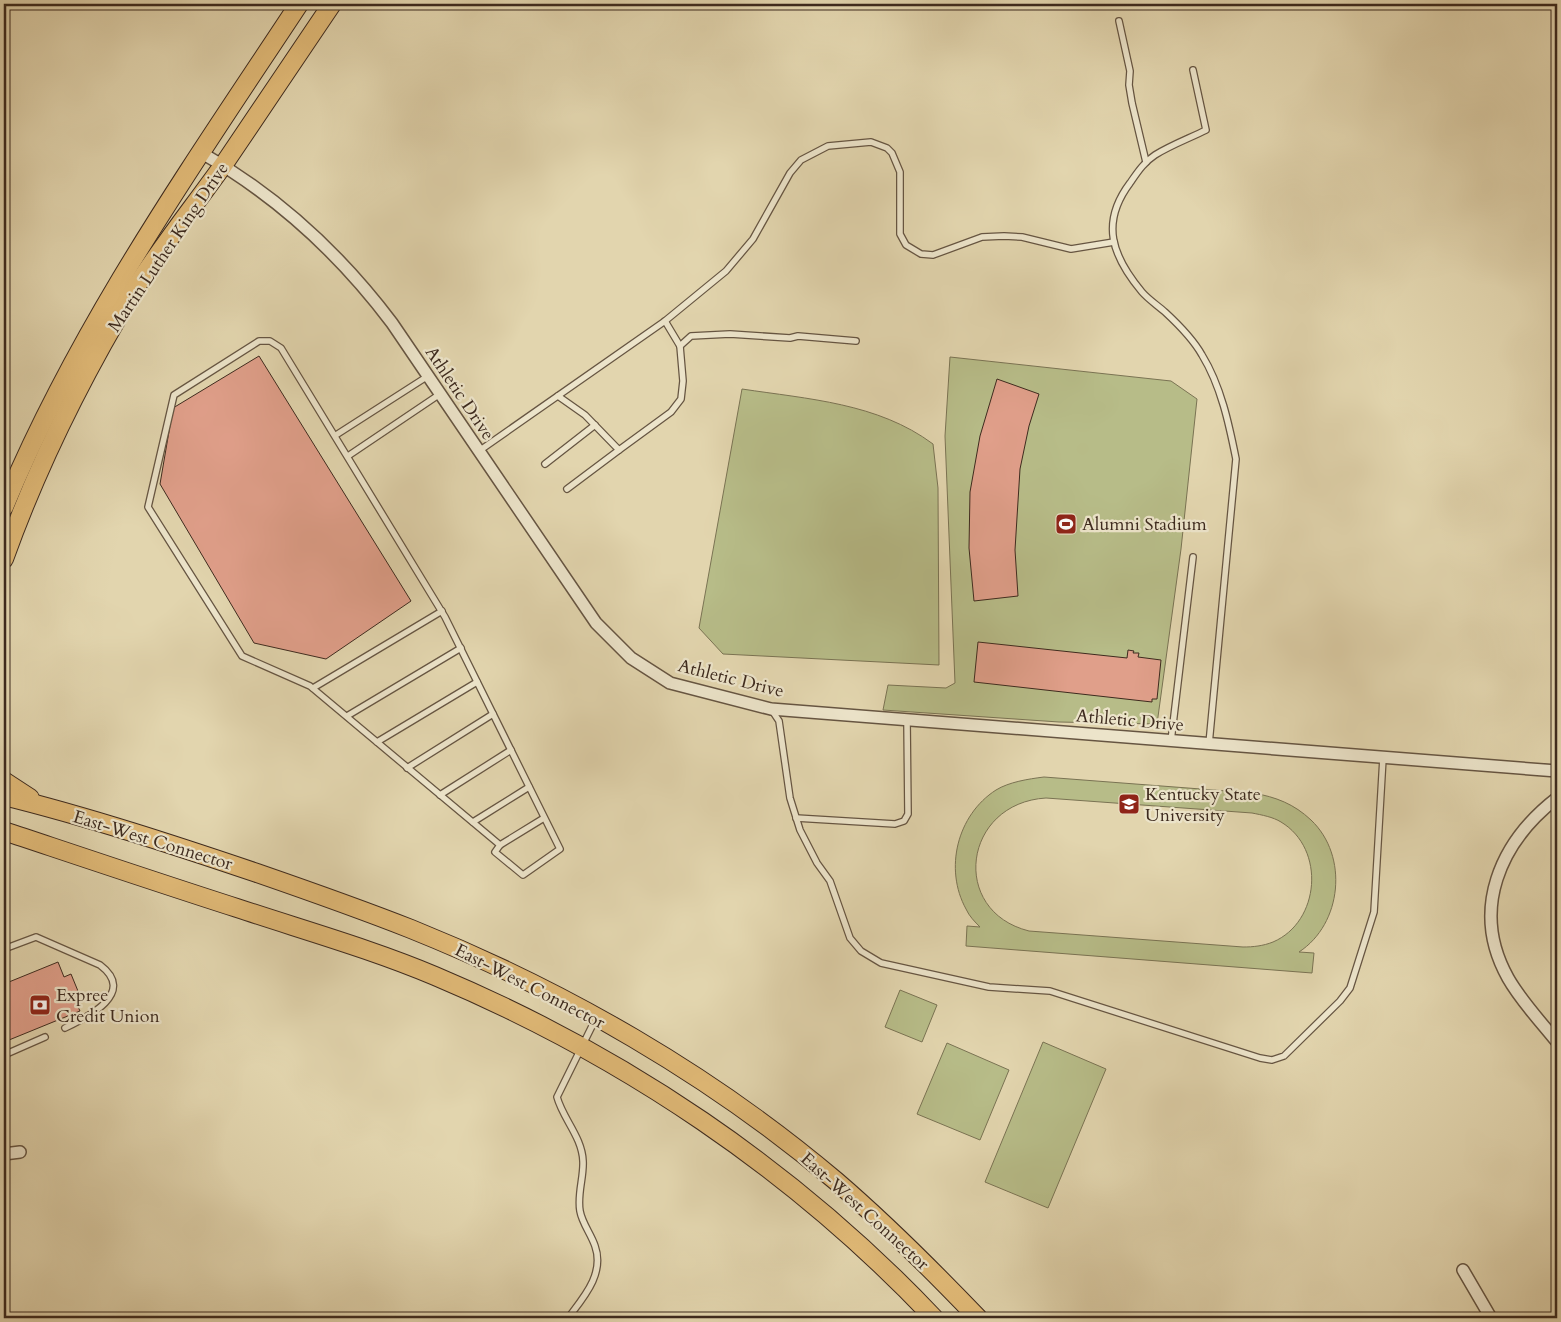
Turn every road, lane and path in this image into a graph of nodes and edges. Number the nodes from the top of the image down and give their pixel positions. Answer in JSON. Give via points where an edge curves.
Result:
{"nodes":[{"id":1,"x":299,"y":4,"type":"edge"},
{"id":2,"x":332,"y":4,"type":"edge"},
{"id":3,"x":1119,"y":20,"type":"dead end"},
{"id":4,"x":1193,"y":70,"type":"dead end"},
{"id":5,"x":200,"y":152,"type":"junction"},
{"id":6,"x":1146,"y":162,"type":"junction"},
{"id":7,"x":223,"y":165,"type":"junction"},
{"id":8,"x":1114,"y":242,"type":"junction"},
{"id":9,"x":664,"y":321,"type":"junction"},
{"id":10,"x":856,"y":341,"type":"dead end"},
{"id":11,"x":680,"y":346,"type":"junction"},
{"id":12,"x":428,"y":376,"type":"junction"},
{"id":13,"x":440,"y":394,"type":"junction"},
{"id":14,"x":558,"y":396,"type":"junction"},
{"id":15,"x":595,"y":425,"type":"junction"},
{"id":16,"x":336,"y":435,"type":"junction"},
{"id":17,"x":619,"y":450,"type":"junction"},
{"id":18,"x":479,"y":451,"type":"junction"},
{"id":19,"x":348,"y":456,"type":"junction"},
{"id":20,"x":545,"y":464,"type":"dead end"},
{"id":21,"x":567,"y":489,"type":"dead end"},
{"id":22,"x":4,"y":506,"type":"edge"},
{"id":23,"x":1193,"y":557,"type":"dead end"},
{"id":24,"x":4,"y":559,"type":"edge"},
{"id":25,"x":442,"y":611,"type":"junction"},
{"id":26,"x":461,"y":648,"type":"junction"},
{"id":27,"x":477,"y":682,"type":"junction"},
{"id":28,"x":313,"y":688,"type":"junction"},
{"id":29,"x":771,"y":709,"type":"junction"},
{"id":30,"x":493,"y":714,"type":"junction"},
{"id":31,"x":347,"y":716,"type":"junction"},
{"id":32,"x":907,"y":720,"type":"junction"},
{"id":33,"x":1171,"y":741,"type":"junction"},
{"id":34,"x":377,"y":742,"type":"junction"},
{"id":35,"x":1209,"y":744,"type":"junction"},
{"id":36,"x":511,"y":750,"type":"junction"},
{"id":37,"x":1383,"y":758,"type":"junction"},
{"id":38,"x":408,"y":768,"type":"junction"},
{"id":39,"x":1557,"y":771,"type":"edge"},
{"id":40,"x":4,"y":781,"type":"edge"},
{"id":41,"x":530,"y":787,"type":"junction"},
{"id":42,"x":440,"y":795,"type":"junction"},
{"id":43,"x":4,"y":796,"type":"edge"},
{"id":44,"x":1557,"y":798,"type":"edge"},
{"id":45,"x":41,"y":805,"type":"junction"},
{"id":46,"x":544,"y":818,"type":"junction"},
{"id":47,"x":796,"y":818,"type":"junction"},
{"id":48,"x":473,"y":822,"type":"junction"},
{"id":49,"x":4,"y":831,"type":"edge"},
{"id":50,"x":500,"y":845,"type":"junction"},
{"id":51,"x":4,"y":950,"type":"edge"},
{"id":52,"x":596,"y":1018,"type":"junction"},
{"id":53,"x":65,"y":1028,"type":"dead end"},
{"id":54,"x":45,"y":1037,"type":"dead end"},
{"id":55,"x":1557,"y":1042,"type":"edge"},
{"id":56,"x":581,"y":1046,"type":"junction"},
{"id":57,"x":4,"y":1055,"type":"edge"},
{"id":58,"x":20,"y":1152,"type":"dead end"},
{"id":59,"x":4,"y":1154,"type":"edge"},
{"id":60,"x":1463,"y":1270,"type":"dead end"},
{"id":61,"x":568,"y":1318,"type":"edge"},
{"id":62,"x":934,"y":1318,"type":"edge"},
{"id":63,"x":978,"y":1318,"type":"edge"},
{"id":64,"x":1491,"y":1318,"type":"edge"}],
"edges":[{"from":1,"to":5,"type":"main road","name":"Martin Luther King Drive"},
{"from":2,"to":7,"type":"main road","name":"Martin Luther King Drive"},
{"from":3,"to":6,"type":"lane"},
{"from":4,"to":6,"type":"lane","via":[[1206,130]]},
{"from":5,"to":7,"type":"street","name":"Athletic Drive"},
{"from":5,"to":22,"type":"main road","name":"Martin Luther King Drive","via":[[80,348],[37,431]]},
{"from":6,"to":8,"type":"lane","via":[[1120,196],[1112,220]]},
{"from":7,"to":12,"type":"street","name":"Athletic Drive","via":[[284,209],[321,241],[362,284]]},
{"from":7,"to":24,"type":"main road","name":"Martin Luther King Drive","via":[[161,249],[89,369],[47,452]]},
{"from":8,"to":9,"type":"lane","via":[[1071,249],[1022,237],[982,237],[934,255],[921,254],[906,245],[900,234],[900,172],[892,153],[871,142],[833,144],[800,160],[741,255]]},
{"from":8,"to":35,"type":"lane","via":[[1123,266],[1143,294],[1167,314],[1202,355],[1229,422],[1236,459]]},
{"from":9,"to":11,"type":"lane"},
{"from":9,"to":14,"type":"lane"},
{"from":10,"to":11,"type":"lane","via":[[730,334],[691,336]]},
{"from":11,"to":17,"type":"lane","via":[[684,381],[681,399],[670,412]]},
{"from":12,"to":13,"type":"street","name":"Athletic Drive"},
{"from":12,"to":16,"type":"lane"},
{"from":13,"to":18,"type":"street","name":"Athletic Drive"},
{"from":13,"to":19,"type":"lane"},
{"from":14,"to":15,"type":"lane"},
{"from":14,"to":18,"type":"lane"},
{"from":15,"to":17,"type":"lane"},
{"from":15,"to":20,"type":"lane"},
{"from":16,"to":19,"type":"lane"},
{"from":16,"to":28,"type":"lane","via":[[281,348],[270,341],[259,341],[174,395],[148,507],[242,656]]},
{"from":17,"to":21,"type":"lane"},
{"from":18,"to":29,"type":"street","name":"Athletic Drive","via":[[596,623],[631,658],[670,683]]},
{"from":19,"to":25,"type":"lane"},
{"from":23,"to":33,"type":"lane"},
{"from":25,"to":26,"type":"lane"},
{"from":25,"to":28,"type":"lane"},
{"from":26,"to":27,"type":"lane"},
{"from":26,"to":31,"type":"lane"},
{"from":27,"to":30,"type":"lane"},
{"from":27,"to":34,"type":"lane"},
{"from":28,"to":31,"type":"lane"},
{"from":29,"to":32,"type":"street","name":"Athletic Drive"},
{"from":29,"to":47,"type":"lane","via":[[779,721]]},
{"from":30,"to":36,"type":"lane"},
{"from":30,"to":38,"type":"lane"},
{"from":31,"to":34,"type":"lane"},
{"from":32,"to":33,"type":"street","name":"Athletic Drive"},
{"from":32,"to":47,"type":"lane","via":[[908,814],[904,822]]},
{"from":33,"to":35,"type":"street","name":"Athletic Drive"},
{"from":34,"to":38,"type":"lane"},
{"from":35,"to":37,"type":"street","name":"Athletic Drive"},
{"from":36,"to":41,"type":"lane"},
{"from":36,"to":42,"type":"lane"},
{"from":37,"to":39,"type":"street","name":"Athletic Drive"},
{"from":37,"to":47,"type":"lane","via":[[1374,912],[1350,988],[1284,1056],[1272,1060],[1050,990],[989,987],[881,962],[861,951],[850,938],[830,881],[816,863]]},
{"from":38,"to":42,"type":"lane"},
{"from":40,"to":45,"type":"main road"},
{"from":41,"to":46,"type":"lane"},
{"from":41,"to":48,"type":"lane"},
{"from":42,"to":48,"type":"lane"},
{"from":43,"to":45,"type":"main road","name":"East-West Connector"},
{"from":44,"to":55,"type":"street","via":[[1531,820],[1509,848],[1497,876],[1492,920],[1497,950],[1508,978]]},
{"from":45,"to":52,"type":"main road","name":"East-West Connector","via":[[181,848],[369,913],[498,968]]},
{"from":46,"to":50,"type":"lane"},
{"from":46,"to":50,"type":"lane","via":[[560,849],[523,875],[495,852]]},
{"from":48,"to":50,"type":"lane"},
{"from":49,"to":56,"type":"main road","name":"East-West Connector","via":[[392,960],[475,994]]},
{"from":51,"to":53,"type":"lane","via":[[36,937],[106,970],[112,982],[106,1003]]},
{"from":52,"to":56,"type":"lane"},
{"from":52,"to":63,"type":"main road","name":"East-West Connector","via":[[713,1088],[795,1148],[873,1214]]},
{"from":54,"to":57,"type":"lane"},
{"from":56,"to":61,"type":"lane","via":[[557,1097],[560,1110],[579,1143],[583,1161],[580,1212],[596,1248],[597,1261],[595,1278]]},
{"from":56,"to":62,"type":"main road","name":"East-West Connector","via":[[683,1107],[764,1165],[844,1231]]},
{"from":58,"to":59,"type":"street"},
{"from":60,"to":64,"type":"street"}]}
